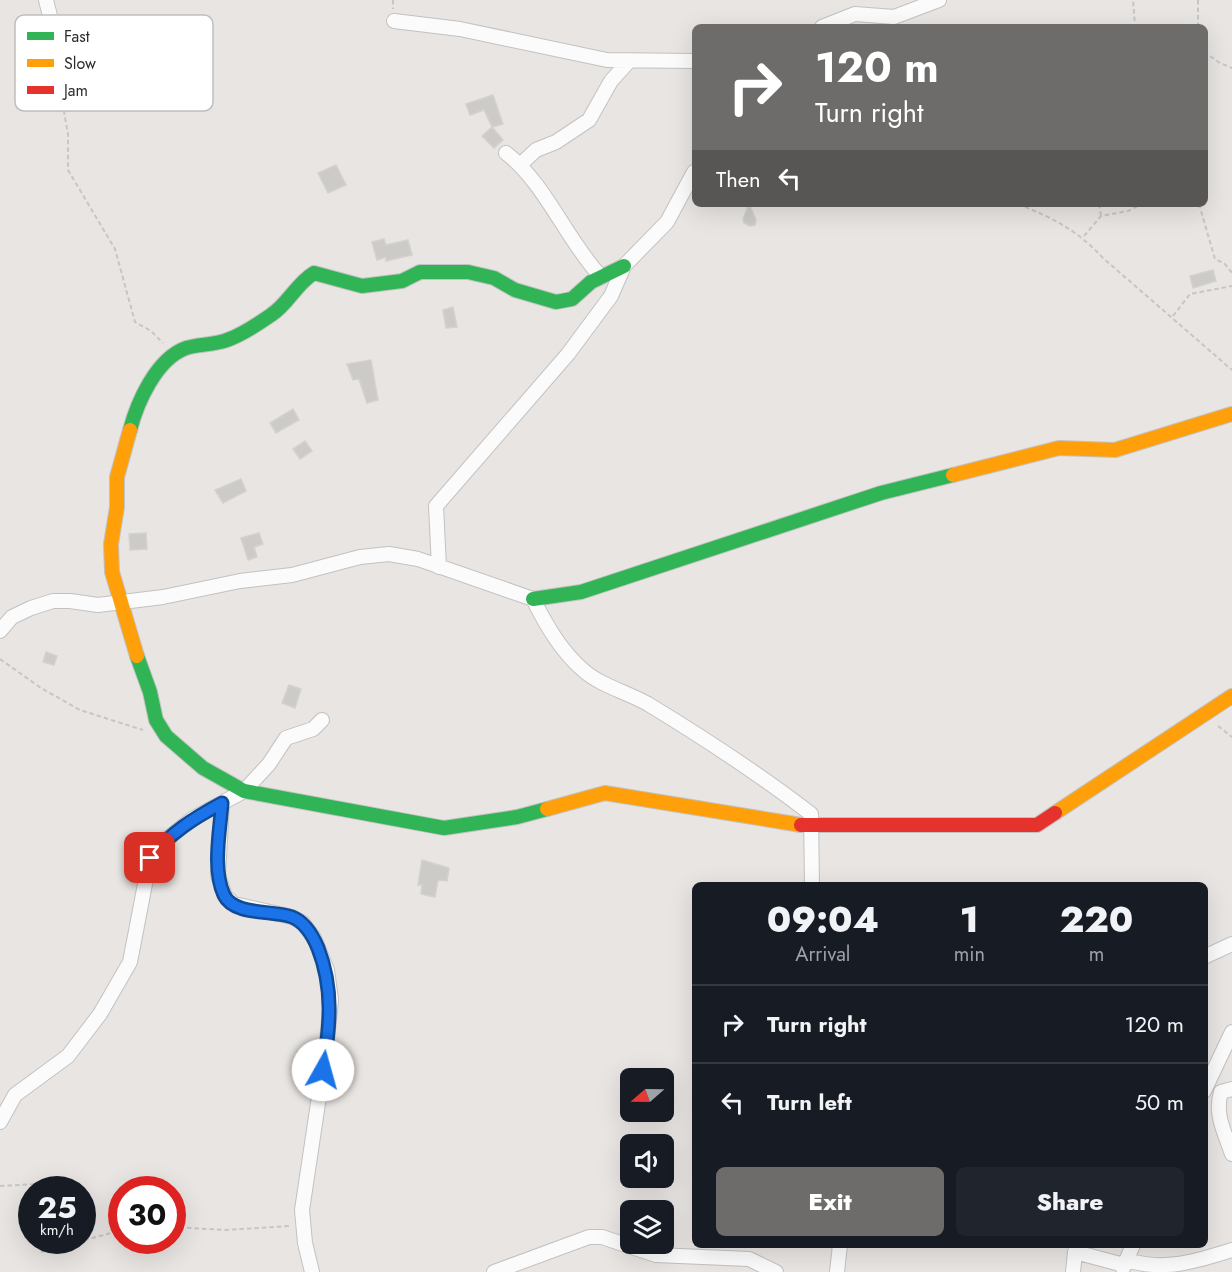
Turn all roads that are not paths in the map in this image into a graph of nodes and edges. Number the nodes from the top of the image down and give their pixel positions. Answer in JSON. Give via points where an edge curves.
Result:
{"nodes":[{"id":1,"x":46,"y":0,"type":"edge"},
{"id":2,"x":939,"y":0,"type":"edge"},
{"id":3,"x":50,"y":15,"type":"edge"},
{"id":4,"x":394,"y":21,"type":"dead end"},
{"id":5,"x":830,"y":24,"type":"edge"},
{"id":6,"x":629,"y":61,"type":"junction"},
{"id":7,"x":692,"y":61,"type":"edge"},
{"id":8,"x":506,"y":153,"type":"dead end"},
{"id":9,"x":521,"y":164,"type":"junction"},
{"id":10,"x":692,"y":176,"type":"edge"},
{"id":11,"x":624,"y":266,"type":"junction"},
{"id":12,"x":601,"y":277,"type":"junction"},
{"id":13,"x":1232,"y":414,"type":"edge"},
{"id":14,"x":439,"y":567,"type":"junction"},
{"id":15,"x":533,"y":599,"type":"junction"},
{"id":16,"x":122,"y":603,"type":"junction"},
{"id":17,"x":0,"y":631,"type":"edge"},
{"id":18,"x":1232,"y":696,"type":"edge"},
{"id":19,"x":322,"y":720,"type":"dead end"},
{"id":20,"x":244,"y":791,"type":"junction"},
{"id":21,"x":222,"y":803,"type":"junction"},
{"id":22,"x":813,"y":827,"type":"junction"},
{"id":23,"x":812,"y":882,"type":"edge"},
{"id":24,"x":1232,"y":944,"type":"edge"},
{"id":25,"x":1208,"y":955,"type":"edge"},
{"id":26,"x":1232,"y":1032,"type":"edge"},
{"id":27,"x":1208,"y":1083,"type":"edge"},
{"id":28,"x":1232,"y":1089,"type":"edge"},
{"id":29,"x":0,"y":1122,"type":"edge"},
{"id":30,"x":1232,"y":1154,"type":"edge"},
{"id":31,"x":840,"y":1248,"type":"edge"},
{"id":32,"x":1232,"y":1250,"type":"edge"},
{"id":33,"x":1126,"y":1256,"type":"edge"},
{"id":34,"x":312,"y":1272,"type":"edge"},
{"id":35,"x":494,"y":1272,"type":"edge"},
{"id":36,"x":776,"y":1272,"type":"edge"},
{"id":37,"x":837,"y":1272,"type":"edge"},
{"id":38,"x":1073,"y":1272,"type":"edge"}],
"edges":[{"from":1,"to":3,"type":"street"},
{"from":2,"to":5,"type":"street","via":[[894,17],[855,14]]},
{"from":4,"to":6,"type":"street","via":[[460,29],[607,60]]},
{"from":6,"to":7,"type":"street"},
{"from":6,"to":9,"type":"street","via":[[611,81],[589,120],[536,150]]},
{"from":8,"to":9,"type":"street"},
{"from":9,"to":12,"type":"street","via":[[583,258]]},
{"from":10,"to":11,"type":"street","via":[[667,222]]},
{"from":11,"to":12,"type":"street"},
{"from":11,"to":14,"type":"street","via":[[610,296],[568,354],[436,506]]},
{"from":12,"to":16,"type":"street","via":[[572,298],[556,302],[468,272],[420,272],[402,281],[362,286],[314,273],[301,281],[274,313],[246,330],[227,340],[174,354],[161,366],[134,415],[117,477],[112,572]]},
{"from":13,"to":15,"type":"street","via":[[1115,450],[1059,448],[881,493],[580,592]]},
{"from":14,"to":15,"type":"street"},
{"from":14,"to":16,"type":"street","via":[[389,554],[360,557],[292,575]]},
{"from":15,"to":22,"type":"street","via":[[548,628],[584,670],[692,731],[781,791],[811,814]]},
{"from":16,"to":17,"type":"street","via":[[53,601],[12,617]]},
{"from":16,"to":20,"type":"street","via":[[156,720],[166,736],[203,768]]},
{"from":18,"to":22,"type":"street","via":[[1037,825]]},
{"from":19,"to":20,"type":"street","via":[[313,729],[286,738]]},
{"from":20,"to":21,"type":"street"},
{"from":20,"to":22,"type":"street","via":[[444,828],[517,817],[605,793]]},
{"from":21,"to":29,"type":"street","via":[[192,819],[150,858],[130,962],[100,1014],[68,1056],[15,1095]]},
{"from":21,"to":34,"type":"street","via":[[218,875],[225,896],[234,904],[303,923],[327,970],[331,1000],[326,1050],[302,1210]]},
{"from":22,"to":23,"type":"street"},
{"from":24,"to":25,"type":"street"},
{"from":26,"to":27,"type":"street"},
{"from":28,"to":30,"type":"street","via":[[1221,1092],[1217,1102]]},
{"from":31,"to":37,"type":"street"},
{"from":32,"to":33,"type":"street","via":[[1164,1268],[1145,1267]]},
{"from":33,"to":38,"type":"street","via":[[1075,1252]]},
{"from":35,"to":36,"type":"street","via":[[589,1237],[602,1237],[656,1255],[749,1259]]}]}
